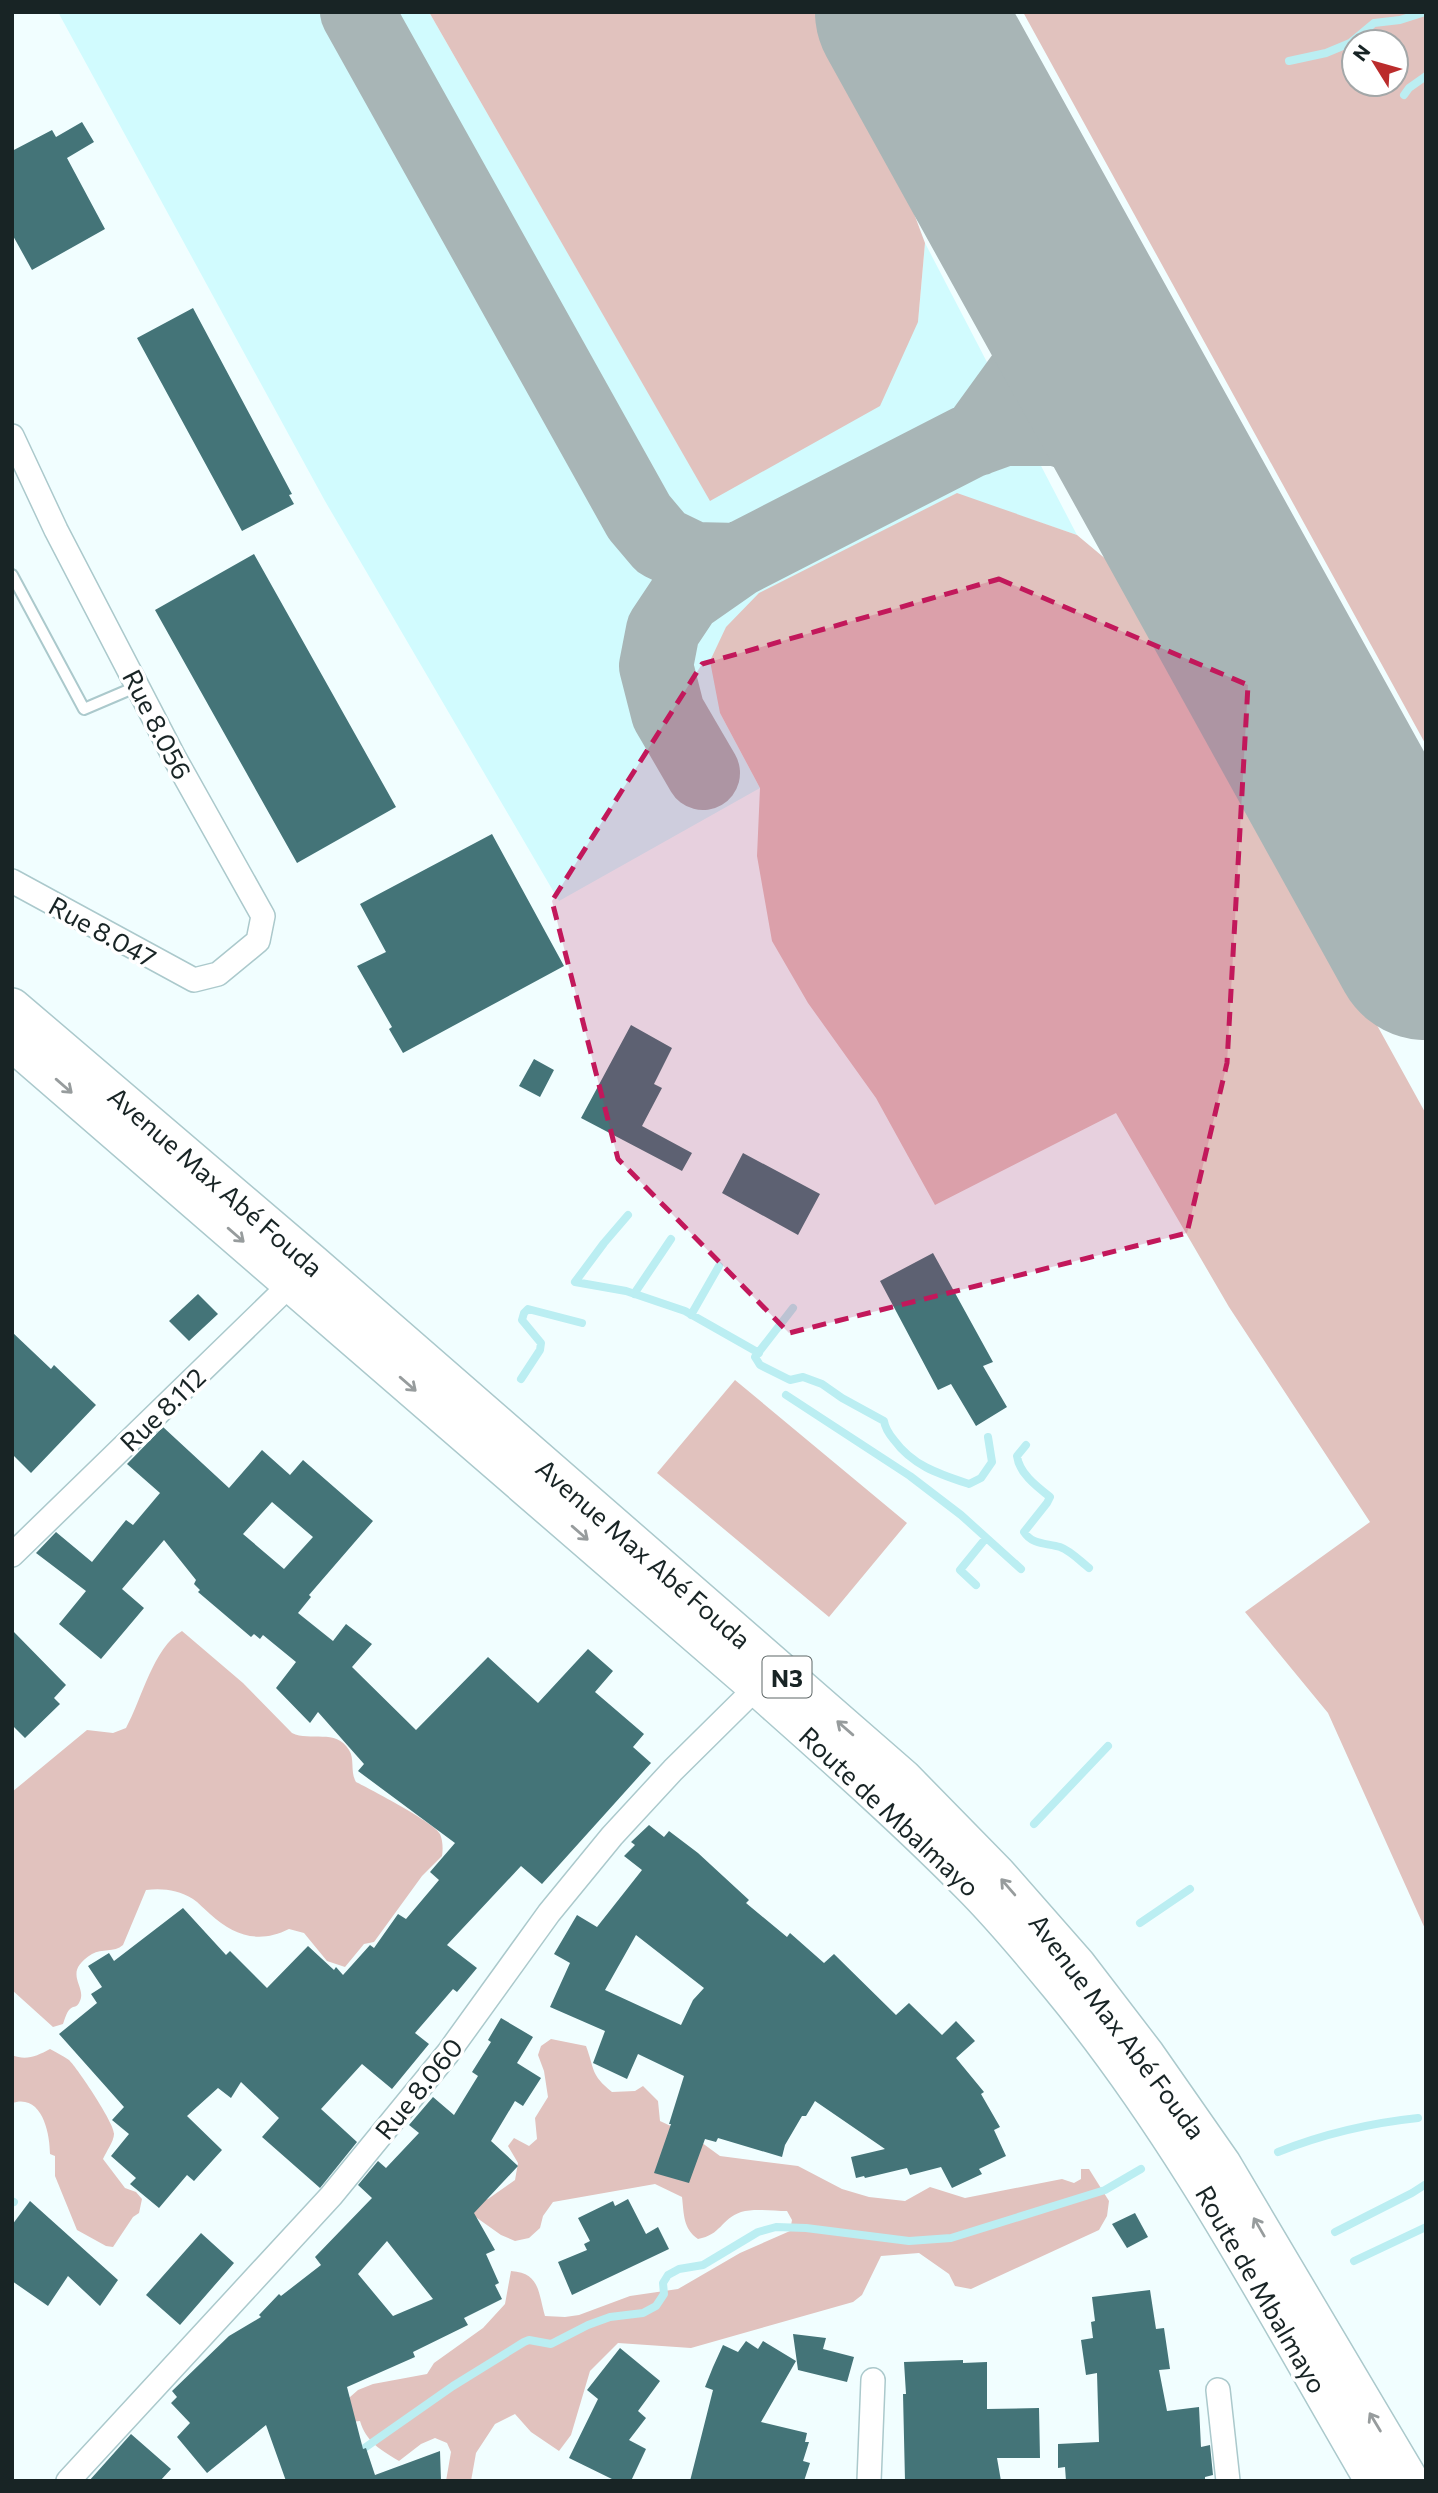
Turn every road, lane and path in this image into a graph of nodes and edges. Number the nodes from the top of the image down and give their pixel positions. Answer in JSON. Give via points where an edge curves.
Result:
{"nodes":[{"id":1,"x":12,"y":436,"type":"edge"},
{"id":2,"x":12,"y":575,"type":"edge"},
{"id":3,"x":139,"y":686,"type":"junction"},
{"id":4,"x":12,"y":881,"type":"edge"},
{"id":5,"x":194,"y":980,"type":"joint"},
{"id":6,"x":12,"y":1007,"type":"edge"},
{"id":7,"x":12,"y":1042,"type":"edge"},
{"id":8,"x":302,"y":1273,"type":"junction"},
{"id":9,"x":12,"y":1555,"type":"edge"},
{"id":10,"x":757,"y":1687,"type":"junction"},
{"id":11,"x":873,"y":2380,"type":"dead end"},
{"id":12,"x":1218,"y":2390,"type":"dead end"},
{"id":13,"x":68,"y":2481,"type":"edge"},
{"id":14,"x":869,"y":2481,"type":"edge"},
{"id":15,"x":1228,"y":2481,"type":"edge"},
{"id":16,"x":1374,"y":2481,"type":"edge"},
{"id":17,"x":1410,"y":2481,"type":"edge"}],
"edges":[{"from":1,"to":3,"type":"street","name":"Rue 8.056"},
{"from":2,"to":3,"type":"lane","via":[[85,709]]},
{"from":3,"to":5,"type":"street","name":"Rue 8.056","via":[[263,916],[258,941],[218,974]]},
{"from":4,"to":5,"type":"street","name":"Rue 8.047"},
{"from":6,"to":8,"type":"highway","name":"Avenue Max Abé Fouda","number":"N3"},
{"from":7,"to":8,"type":"highway","name":"Route de Mbalmayo","number":"N3","one_way":true},
{"from":8,"to":9,"type":"street","name":"Rue 8.112"},
{"from":8,"to":10,"type":"highway","name":"Route de Mbalmayo","number":"N3","one_way":true},
{"from":17,"to":8,"type":"highway","name":"Avenue Max Abé Fouda","number":"N3","one_way":true,"via":[[1222,2164],[1077,1965],[997,1874],[903,1778]]},
{"from":10,"to":13,"type":"street","name":"Rue 8.060","via":[[612,1836],[549,1913],[448,2053],[331,2196]]},
{"from":10,"to":16,"type":"highway","name":"Route de Mbalmayo","number":"N3","via":[[973,1886],[1060,1986],[1201,2182]]},
{"from":11,"to":14,"type":"street"},
{"from":12,"to":15,"type":"street"}]}
